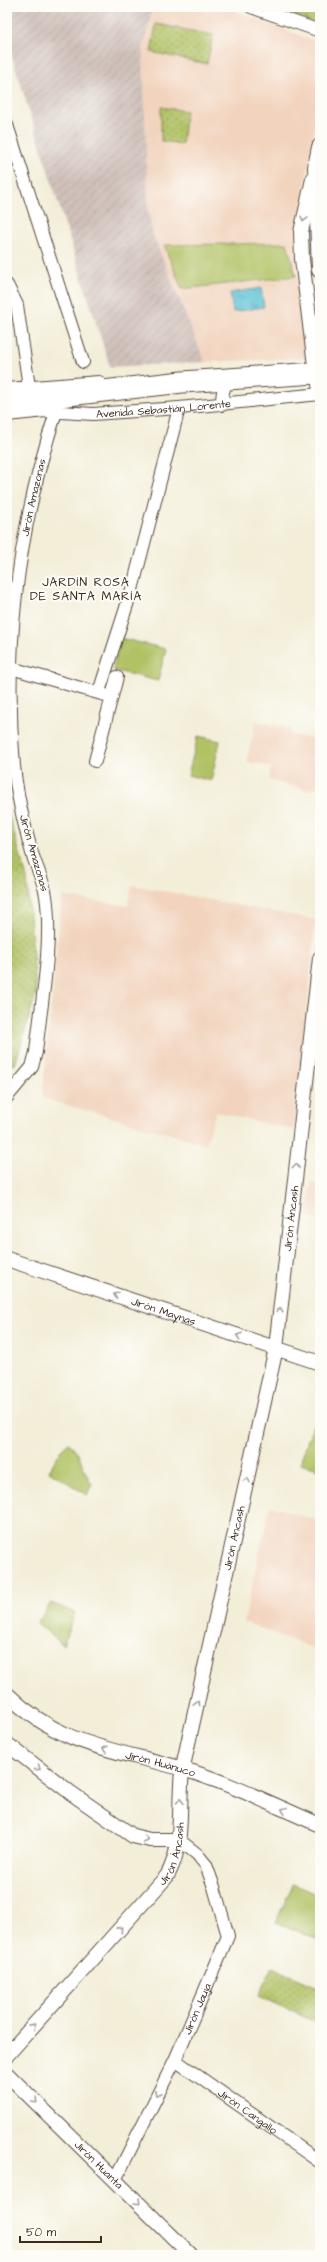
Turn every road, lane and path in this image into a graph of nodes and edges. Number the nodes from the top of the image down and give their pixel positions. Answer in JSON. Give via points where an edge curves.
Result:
{"nodes":[{"id":1,"x":251,"y":7,"type":"edge"},
{"id":2,"x":320,"y":31,"type":"edge"},
{"id":3,"x":7,"y":125,"type":"edge"},
{"id":4,"x":320,"y":147,"type":"edge"},
{"id":5,"x":316,"y":167,"type":"junction"},
{"id":6,"x":320,"y":270,"type":"edge"},
{"id":7,"x":7,"y":285,"type":"edge"},
{"id":8,"x":83,"y":362,"type":"dead end"},
{"id":9,"x":232,"y":375,"type":"junction"},
{"id":10,"x":317,"y":376,"type":"edge"},
{"id":11,"x":29,"y":387,"type":"junction"},
{"id":12,"x":7,"y":389,"type":"edge"},
{"id":13,"x":320,"y":394,"type":"edge"},
{"id":14,"x":7,"y":402,"type":"edge"},
{"id":15,"x":222,"y":405,"type":"junction"},
{"id":16,"x":179,"y":408,"type":"junction"},
{"id":17,"x":56,"y":412,"type":"junction"},
{"id":18,"x":7,"y":415,"type":"edge"},
{"id":19,"x":11,"y":668,"type":"junction"},
{"id":20,"x":117,"y":677,"type":"dead end"},
{"id":21,"x":99,"y":692,"type":"junction"},
{"id":22,"x":112,"y":697,"type":"junction"},
{"id":23,"x":95,"y":761,"type":"dead end"},
{"id":24,"x":320,"y":958,"type":"edge"},
{"id":25,"x":318,"y":986,"type":"edge"},
{"id":26,"x":7,"y":1097,"type":"edge"},
{"id":27,"x":7,"y":1259,"type":"edge"},
{"id":28,"x":276,"y":1348,"type":"junction"},
{"id":29,"x":320,"y":1364,"type":"edge"},
{"id":30,"x":7,"y":1694,"type":"edge"},
{"id":31,"x":7,"y":1744,"type":"edge"},
{"id":32,"x":183,"y":1769,"type":"junction"},
{"id":33,"x":320,"y":1825,"type":"edge"},
{"id":34,"x":179,"y":1840,"type":"junction"},
{"id":35,"x":7,"y":2055,"type":"edge"},
{"id":36,"x":176,"y":2060,"type":"junction"},
{"id":37,"x":7,"y":2074,"type":"edge"},
{"id":38,"x":320,"y":2162,"type":"edge"},
{"id":39,"x":115,"y":2180,"type":"junction"},
{"id":40,"x":191,"y":2255,"type":"edge"}],
"edges":[{"from":1,"to":2,"type":"street"},
{"from":3,"to":8,"type":"street"},
{"from":4,"to":5,"type":"main road"},
{"from":5,"to":6,"type":"main road"},
{"from":5,"to":10,"type":"street","one_way":true,"via":[[302,232],[302,259]]},
{"from":7,"to":11,"type":"street","via":[[17,305]]},
{"from":9,"to":10,"type":"highway"},
{"from":9,"to":11,"type":"street"},
{"from":9,"to":14,"type":"highway"},
{"from":9,"to":15,"type":"street","via":[[222,391]]},
{"from":11,"to":12,"type":"street"},
{"from":13,"to":15,"type":"street","name":"Avenida Sebastián Lorente"},
{"from":15,"to":16,"type":"street","name":"Avenida Sebastián Lorente"},
{"from":16,"to":17,"type":"street","name":"Avenida Sebastián Lorente","via":[[93,414]]},
{"from":16,"to":21,"type":"street","via":[[133,586]]},
{"from":17,"to":18,"type":"street","name":"Avenida Sebastián Lorente"},
{"from":17,"to":19,"type":"street","name":"Jirón Amazonas","via":[[40,463],[25,530],[14,617]]},
{"from":19,"to":21,"type":"street"},
{"from":19,"to":26,"type":"street","name":"Jirón Amazonas","via":[[14,768],[24,823],[46,895],[48,925],[36,1052],[32,1067]]},
{"from":20,"to":22,"type":"street"},
{"from":21,"to":22,"type":"street"},
{"from":22,"to":23,"type":"street"},
{"from":24,"to":25,"type":"street","name":"Jirón Áncash"},
{"from":28,"to":25,"type":"street","name":"Jirón Áncash","one_way":true},
{"from":28,"to":27,"type":"street","name":"Jirón Maynas","one_way":true},
{"from":28,"to":29,"type":"street","name":"Jirón Maynas"},
{"from":32,"to":28,"type":"street","name":"Jirón Áncash","one_way":true},
{"from":32,"to":30,"type":"street","name":"Jirón Huánuco","one_way":true,"via":[[70,1737],[48,1727]]},
{"from":31,"to":34,"type":"street","one_way":true,"via":[[133,1836],[150,1840]]},
{"from":33,"to":32,"type":"street","name":"Jirón Huánuco","one_way":true},
{"from":34,"to":32,"type":"street","name":"Jirón Áncash","one_way":true},
{"from":35,"to":34,"type":"street","name":"Jirón Áncash","one_way":true,"via":[[167,1876],[175,1861]]},
{"from":34,"to":36,"type":"street","name":"Jirón Jauja","via":[[193,1850],[206,1865],[228,1936]]},
{"from":36,"to":38,"type":"street","name":"Jirón Cangallo"},
{"from":36,"to":39,"type":"street","name":"Jirón Jauja","one_way":true},
{"from":37,"to":39,"type":"street","name":"Jirón Huanta","one_way":true},
{"from":39,"to":40,"type":"street","name":"Jirón Huanta","one_way":true}]}
